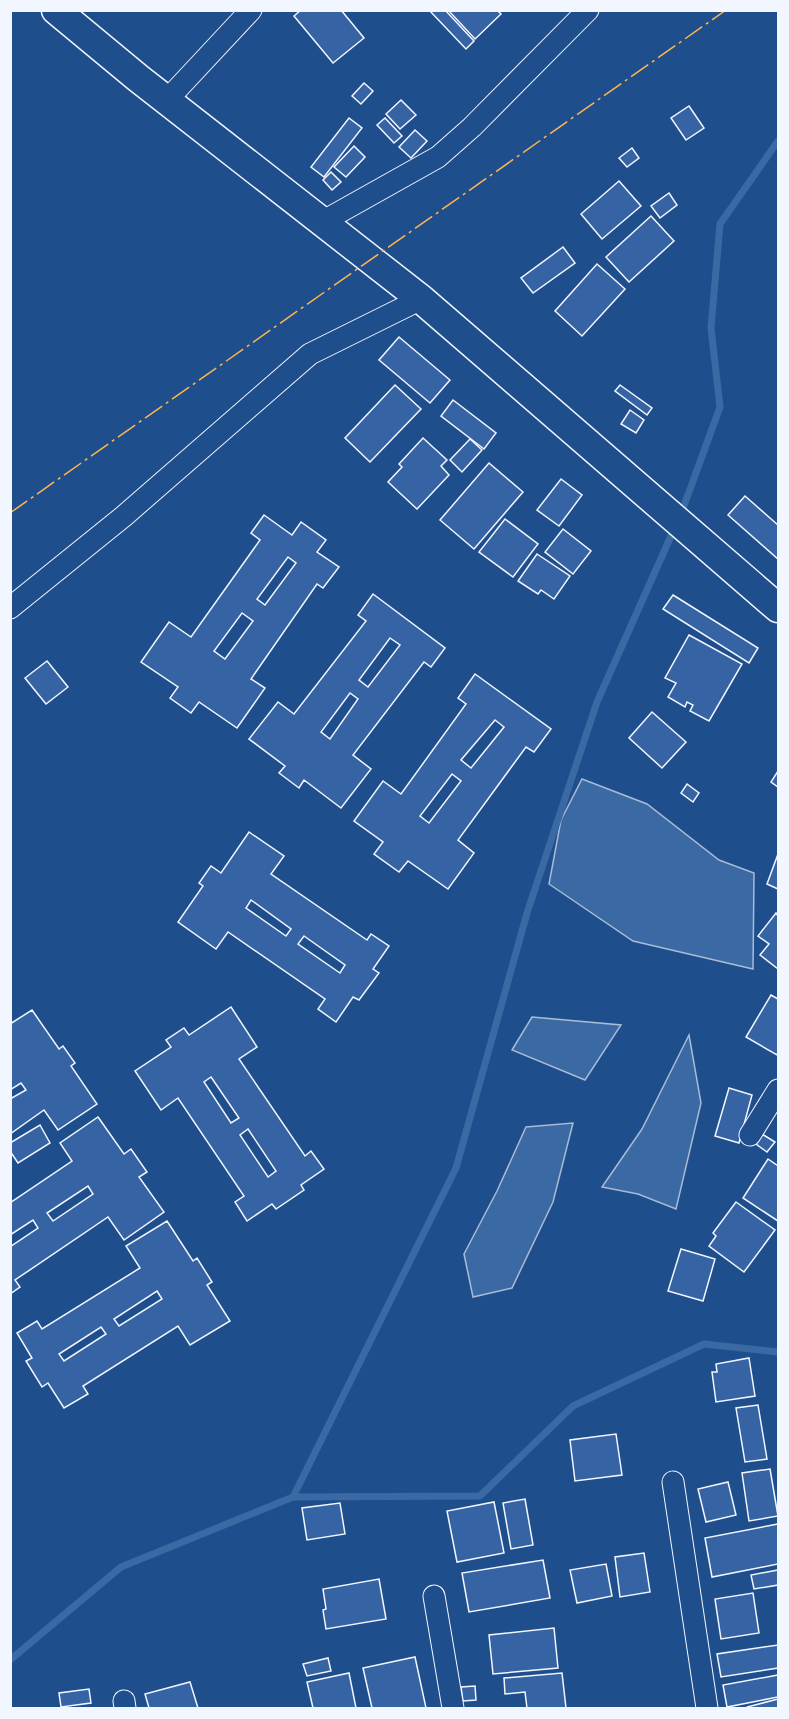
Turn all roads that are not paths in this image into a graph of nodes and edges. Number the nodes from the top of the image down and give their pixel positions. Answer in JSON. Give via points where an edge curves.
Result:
{"nodes":[{"id":1,"x":56,"y":10,"type":"edge"},
{"id":2,"x":251,"y":10,"type":"edge"},
{"id":3,"x":588,"y":10,"type":"edge"},
{"id":4,"x":167,"y":100,"type":"junction"},
{"id":5,"x":322,"y":222,"type":"junction"},
{"id":6,"x":421,"y":299,"type":"junction"},
{"id":7,"x":776,"y":601,"type":"edge"},
{"id":8,"x":10,"y":608,"type":"edge"},
{"id":9,"x":778,"y":1090,"type":"edge"},
{"id":10,"x":750,"y":1134,"type":"dead end"},
{"id":11,"x":673,"y":1482,"type":"dead end"},
{"id":12,"x":434,"y":1596,"type":"dead end"},
{"id":13,"x":453,"y":1708,"type":"edge"},
{"id":14,"x":707,"y":1708,"type":"edge"}],
"edges":[{"from":1,"to":4,"type":"main road"},
{"from":2,"to":4,"type":"street"},
{"from":3,"to":5,"type":"street","via":[[438,157]]},
{"from":4,"to":5,"type":"main road"},
{"from":5,"to":6,"type":"main road"},
{"from":6,"to":7,"type":"main road"},
{"from":6,"to":8,"type":"street","via":[[310,354],[124,516]]},
{"from":9,"to":10,"type":"street"},
{"from":11,"to":14,"type":"street"},
{"from":12,"to":13,"type":"street"}]}
